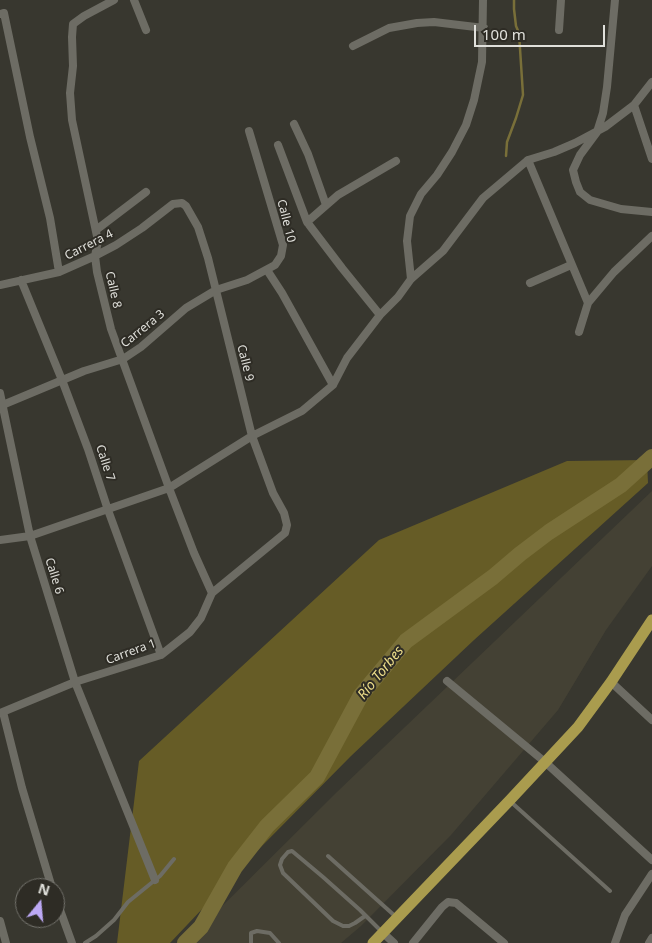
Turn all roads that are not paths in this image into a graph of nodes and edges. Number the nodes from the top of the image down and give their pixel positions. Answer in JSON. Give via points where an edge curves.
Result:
{"nodes":[{"id":1,"x":114,"y":0,"type":"edge"},
{"id":2,"x":134,"y":0,"type":"edge"},
{"id":3,"x":483,"y":0,"type":"edge"},
{"id":4,"x":562,"y":0,"type":"edge"},
{"id":5,"x":615,"y":0,"type":"edge"},
{"id":6,"x":0,"y":14,"type":"edge"},
{"id":7,"x":484,"y":28,"type":"junction"},
{"id":8,"x":146,"y":30,"type":"dead end"},
{"id":9,"x":558,"y":30,"type":"dead end"},
{"id":10,"x":353,"y":46,"type":"dead end"},
{"id":11,"x":651,"y":85,"type":"edge"},
{"id":12,"x":634,"y":104,"type":"junction"},
{"id":13,"x":294,"y":124,"type":"dead end"},
{"id":14,"x":249,"y":131,"type":"dead end"},
{"id":15,"x":596,"y":132,"type":"junction"},
{"id":16,"x":278,"y":145,"type":"dead end"},
{"id":17,"x":652,"y":159,"type":"edge"},
{"id":18,"x":528,"y":160,"type":"junction"},
{"id":19,"x":396,"y":161,"type":"dead end"},
{"id":20,"x":146,"y":192,"type":"dead end"},
{"id":21,"x":178,"y":203,"type":"joint"},
{"id":22,"x":326,"y":205,"type":"junction"},
{"id":23,"x":652,"y":212,"type":"edge"},
{"id":24,"x":307,"y":222,"type":"junction"},
{"id":25,"x":96,"y":230,"type":"junction"},
{"id":26,"x":652,"y":236,"type":"edge"},
{"id":27,"x":95,"y":256,"type":"junction"},
{"id":28,"x":571,"y":265,"type":"junction"},
{"id":29,"x":267,"y":270,"type":"junction"},
{"id":30,"x":59,"y":272,"type":"junction"},
{"id":31,"x":411,"y":279,"type":"junction"},
{"id":32,"x":21,"y":280,"type":"junction"},
{"id":33,"x":530,"y":283,"type":"dead end"},
{"id":34,"x":0,"y":285,"type":"edge"},
{"id":35,"x":216,"y":290,"type":"junction"},
{"id":36,"x":588,"y":304,"type":"junction"},
{"id":37,"x":380,"y":315,"type":"junction"},
{"id":38,"x":579,"y":332,"type":"dead end"},
{"id":39,"x":123,"y":359,"type":"junction"},
{"id":40,"x":62,"y":380,"type":"junction"},
{"id":41,"x":333,"y":385,"type":"junction"},
{"id":42,"x":0,"y":393,"type":"edge"},
{"id":43,"x":1,"y":405,"type":"edge"},
{"id":44,"x":252,"y":436,"type":"junction"},
{"id":45,"x":169,"y":488,"type":"junction"},
{"id":46,"x":108,"y":510,"type":"junction"},
{"id":47,"x":285,"y":533,"type":"joint"},
{"id":48,"x":30,"y":536,"type":"junction"},
{"id":49,"x":0,"y":540,"type":"edge"},
{"id":50,"x":212,"y":593,"type":"junction"},
{"id":51,"x":651,"y":623,"type":"edge"},
{"id":52,"x":161,"y":655,"type":"junction"},
{"id":53,"x":447,"y":681,"type":"dead end"},
{"id":54,"x":75,"y":682,"type":"junction"},
{"id":55,"x":611,"y":682,"type":"junction"},
{"id":56,"x":1,"y":712,"type":"edge"},
{"id":57,"x":652,"y":720,"type":"edge"},
{"id":58,"x":545,"y":762,"type":"junction"},
{"id":59,"x":510,"y":800,"type":"junction"},
{"id":60,"x":328,"y":856,"type":"dead end"},
{"id":61,"x":174,"y":859,"type":"dead end"},
{"id":62,"x":652,"y":860,"type":"edge"},
{"id":63,"x":652,"y":874,"type":"edge"},
{"id":64,"x":49,"y":878,"type":"edge"},
{"id":65,"x":155,"y":880,"type":"junction"},
{"id":66,"x":610,"y":892,"type":"dead end"},
{"id":67,"x":365,"y":916,"type":"junction"},
{"id":68,"x":397,"y":918,"type":"junction"},
{"id":69,"x":0,"y":921,"type":"edge"},
{"id":70,"x":65,"y":924,"type":"edge"},
{"id":71,"x":383,"y":933,"type":"junction"},
{"id":72,"x":652,"y":938,"type":"edge"},
{"id":73,"x":6,"y":943,"type":"edge"},
{"id":74,"x":72,"y":943,"type":"edge"},
{"id":75,"x":85,"y":943,"type":"edge"},
{"id":76,"x":251,"y":943,"type":"edge"},
{"id":77,"x":280,"y":943,"type":"edge"},
{"id":78,"x":373,"y":943,"type":"edge"},
{"id":79,"x":394,"y":943,"type":"edge"},
{"id":80,"x":413,"y":943,"type":"edge"},
{"id":81,"x":504,"y":943,"type":"edge"},
{"id":82,"x":614,"y":943,"type":"edge"},
{"id":83,"x":649,"y":943,"type":"edge"}],
"edges":[{"from":1,"to":25,"type":"street","name":"Calle 8","via":[[73,24],[72,120]]},
{"from":2,"to":8,"type":"street"},
{"from":3,"to":7,"type":"street"},
{"from":4,"to":9,"type":"street"},
{"from":5,"to":15,"type":"street","via":[[607,87]]},
{"from":6,"to":30,"type":"street","via":[[4,12]]},
{"from":7,"to":10,"type":"street","via":[[417,23],[390,28]]},
{"from":7,"to":31,"type":"street","via":[[482,62],[466,125],[410,216],[407,241]]},
{"from":11,"to":12,"type":"street"},
{"from":12,"to":15,"type":"street"},
{"from":12,"to":17,"type":"street"},
{"from":13,"to":22,"type":"street"},
{"from":14,"to":29,"type":"street","name":"Calle 10","via":[[283,245],[281,256]]},
{"from":15,"to":18,"type":"street","via":[[554,152]]},
{"from":15,"to":23,"type":"street","via":[[573,170],[580,192],[590,200],[621,209]]},
{"from":16,"to":24,"type":"street"},
{"from":18,"to":28,"type":"street"},
{"from":18,"to":31,"type":"street","via":[[483,198],[443,251]]},
{"from":19,"to":22,"type":"street"},
{"from":20,"to":25,"type":"street"},
{"from":21,"to":27,"type":"street","name":"Carrera 4"},
{"from":21,"to":35,"type":"street","name":"Calle 9","via":[[186,206],[198,227]]},
{"from":22,"to":24,"type":"street"},
{"from":24,"to":37,"type":"street"},
{"from":25,"to":27,"type":"street","name":"Calle 8"},
{"from":26,"to":36,"type":"street","via":[[614,272]]},
{"from":27,"to":30,"type":"street","name":"Carrera 4"},
{"from":27,"to":39,"type":"street","name":"Calle 8","via":[[111,329]]},
{"from":28,"to":33,"type":"street"},
{"from":28,"to":36,"type":"street"},
{"from":29,"to":35,"type":"street","name":"Carrera 3"},
{"from":29,"to":41,"type":"street"},
{"from":30,"to":32,"type":"street","name":"Carrera 4"},
{"from":31,"to":37,"type":"street","via":[[398,298]]},
{"from":32,"to":34,"type":"street","name":"Carrera 4"},
{"from":32,"to":40,"type":"street","name":"Calle 7"},
{"from":35,"to":39,"type":"street","name":"Carrera 3","via":[[186,308]]},
{"from":35,"to":44,"type":"street","name":"Calle 9"},
{"from":36,"to":38,"type":"street"},
{"from":37,"to":41,"type":"street","via":[[347,358]]},
{"from":39,"to":40,"type":"street","name":"Carrera 3"},
{"from":39,"to":45,"type":"street","name":"Calle 8"},
{"from":40,"to":43,"type":"street","name":"Carrera 3"},
{"from":40,"to":46,"type":"street","name":"Calle 7"},
{"from":41,"to":44,"type":"street","via":[[302,411]]},
{"from":42,"to":43,"type":"street","name":"Calle 6"},
{"from":43,"to":48,"type":"street","name":"Calle 6"},
{"from":44,"to":45,"type":"street"},
{"from":44,"to":47,"type":"street","name":"Calle 9","via":[[284,513]]},
{"from":45,"to":46,"type":"street"},
{"from":45,"to":50,"type":"street","name":"Calle 8"},
{"from":46,"to":48,"type":"street"},
{"from":46,"to":52,"type":"street","name":"Calle 7"},
{"from":47,"to":50,"type":"street","name":"Carrera 1"},
{"from":48,"to":49,"type":"street"},
{"from":48,"to":54,"type":"street","name":"Calle 6"},
{"from":50,"to":52,"type":"street","name":"Carrera 1","via":[[201,618],[190,632]]},
{"from":51,"to":55,"type":"main road"},
{"from":52,"to":54,"type":"street","name":"Carrera 1"},
{"from":53,"to":58,"type":"street"},
{"from":54,"to":56,"type":"street","name":"Carrera 1"},
{"from":54,"to":65,"type":"street","name":"Calle 6"},
{"from":55,"to":57,"type":"street"},
{"from":55,"to":58,"type":"main road","via":[[578,727]]},
{"from":56,"to":64,"type":"street"},
{"from":58,"to":59,"type":"main road"},
{"from":58,"to":62,"type":"street"},
{"from":59,"to":66,"type":"lane"},
{"from":59,"to":68,"type":"main road"},
{"from":60,"to":68,"type":"lane"},
{"from":61,"to":65,"type":"lane"},
{"from":63,"to":82,"type":"street","via":[[626,915]]},
{"from":65,"to":75,"type":"lane"},
{"from":67,"to":67,"type":"lane","via":[[292,851],[282,859],[283,873],[333,921],[349,926]]},
{"from":67,"to":71,"type":"lane"},
{"from":68,"to":71,"type":"main road"},
{"from":69,"to":73,"type":"street"},
{"from":70,"to":74,"type":"street"},
{"from":71,"to":78,"type":"main road"},
{"from":71,"to":79,"type":"street"},
{"from":72,"to":83,"type":"street"},
{"from":76,"to":77,"type":"lane","via":[[251,933],[257,930],[270,933]]},
{"from":80,"to":81,"type":"street","via":[[448,902],[456,903]]}]}
